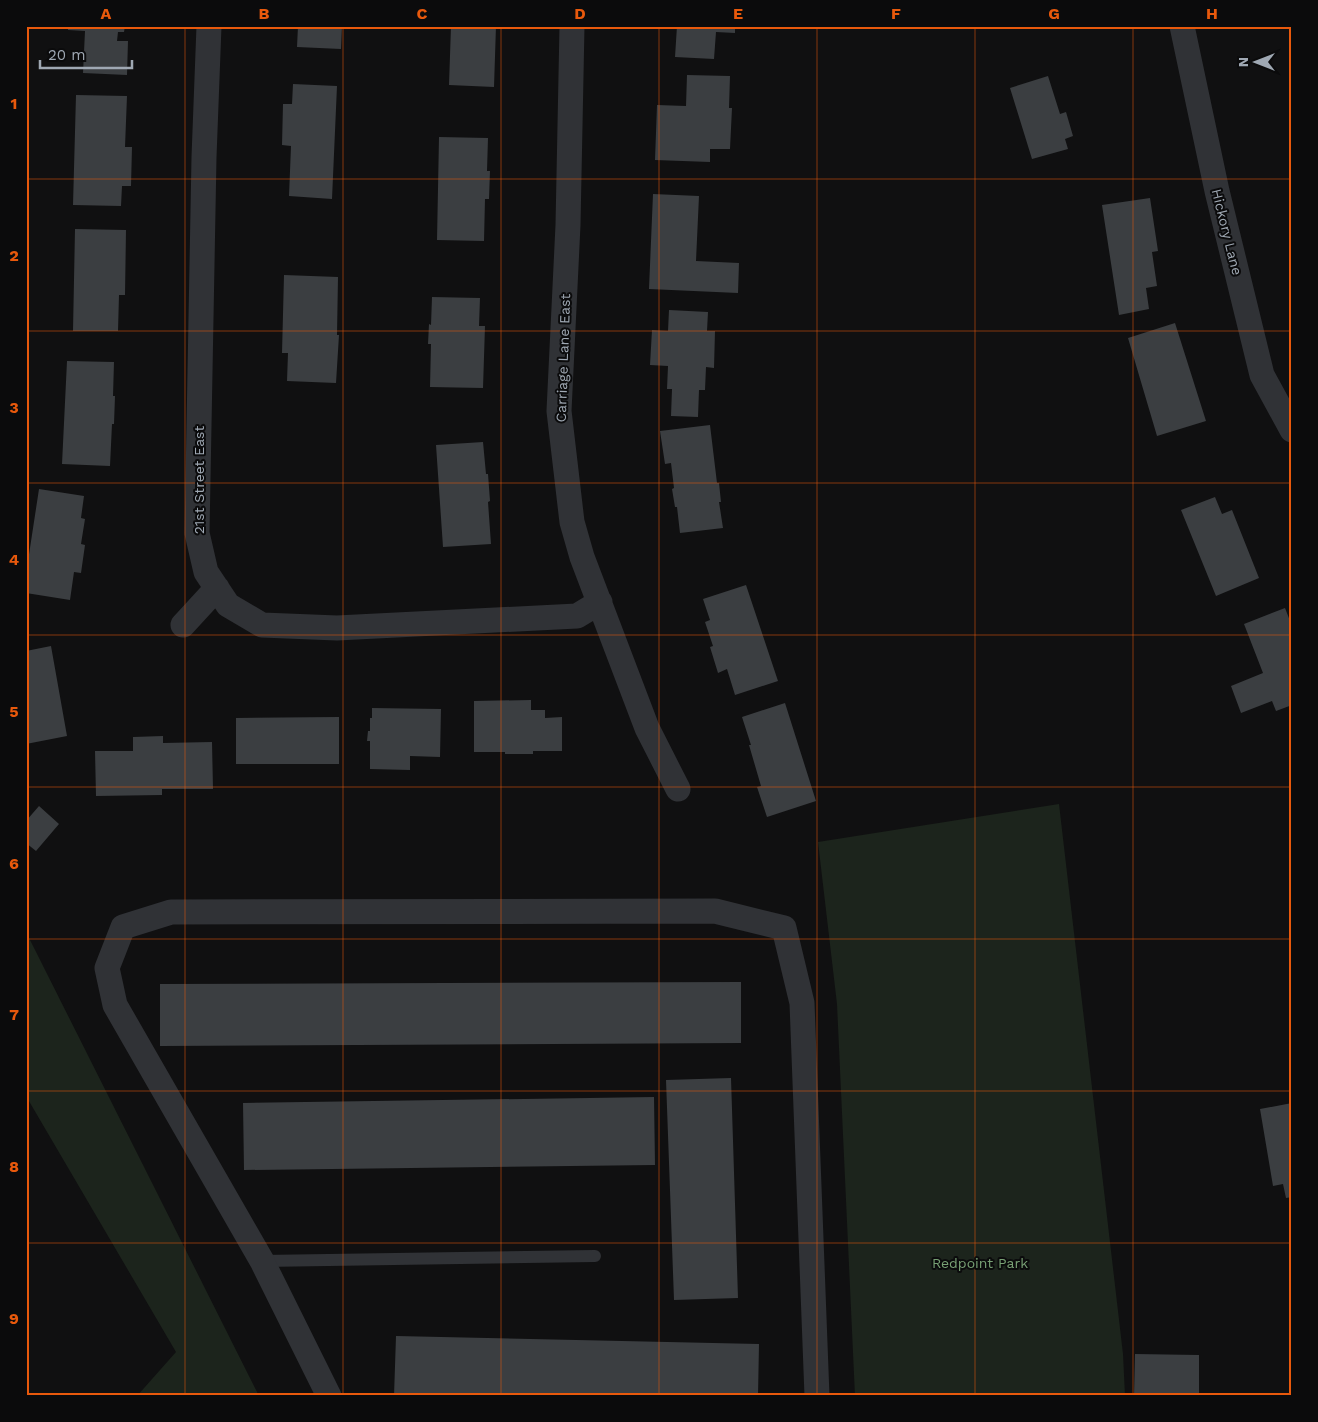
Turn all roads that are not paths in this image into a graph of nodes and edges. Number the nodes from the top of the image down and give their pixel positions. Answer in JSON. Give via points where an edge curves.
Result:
{"nodes":[{"id":1,"x":209,"y":26,"type":"edge"},
{"id":2,"x":572,"y":26,"type":"edge"},
{"id":3,"x":1182,"y":26,"type":"edge"},
{"id":4,"x":1292,"y":430,"type":"edge"},
{"id":5,"x":217,"y":588,"type":"junction"},
{"id":6,"x":600,"y":602,"type":"junction"},
{"id":7,"x":184,"y":625,"type":"dead end"},
{"id":8,"x":678,"y":788,"type":"dead end"},
{"id":9,"x":595,"y":1256,"type":"dead end"},
{"id":10,"x":262,"y":1261,"type":"junction"},
{"id":11,"x":330,"y":1396,"type":"edge"},
{"id":12,"x":817,"y":1396,"type":"edge"}],
"edges":[{"from":1,"to":5,"type":"street","name":"21st Street East","via":[[197,533],[206,572]]},
{"from":2,"to":6,"type":"street","name":"Carriage Lane East","via":[[568,225],[559,411],[572,522]]},
{"from":3,"to":4,"type":"street","name":"Hickory Lane","via":[[1217,191],[1262,375]]},
{"from":5,"to":6,"type":"street","name":"21st Street East","via":[[228,605],[262,625],[337,628],[577,616]]},
{"from":5,"to":7,"type":"street"},
{"from":6,"to":8,"type":"street","name":"Carriage Lane East","via":[[647,728]]},
{"from":9,"to":10,"type":"lane"},
{"from":10,"to":11,"type":"street"},
{"from":10,"to":12,"type":"street","via":[[115,1005],[107,968],[123,926],[171,912],[715,911],[784,928],[802,1003]]}]}
